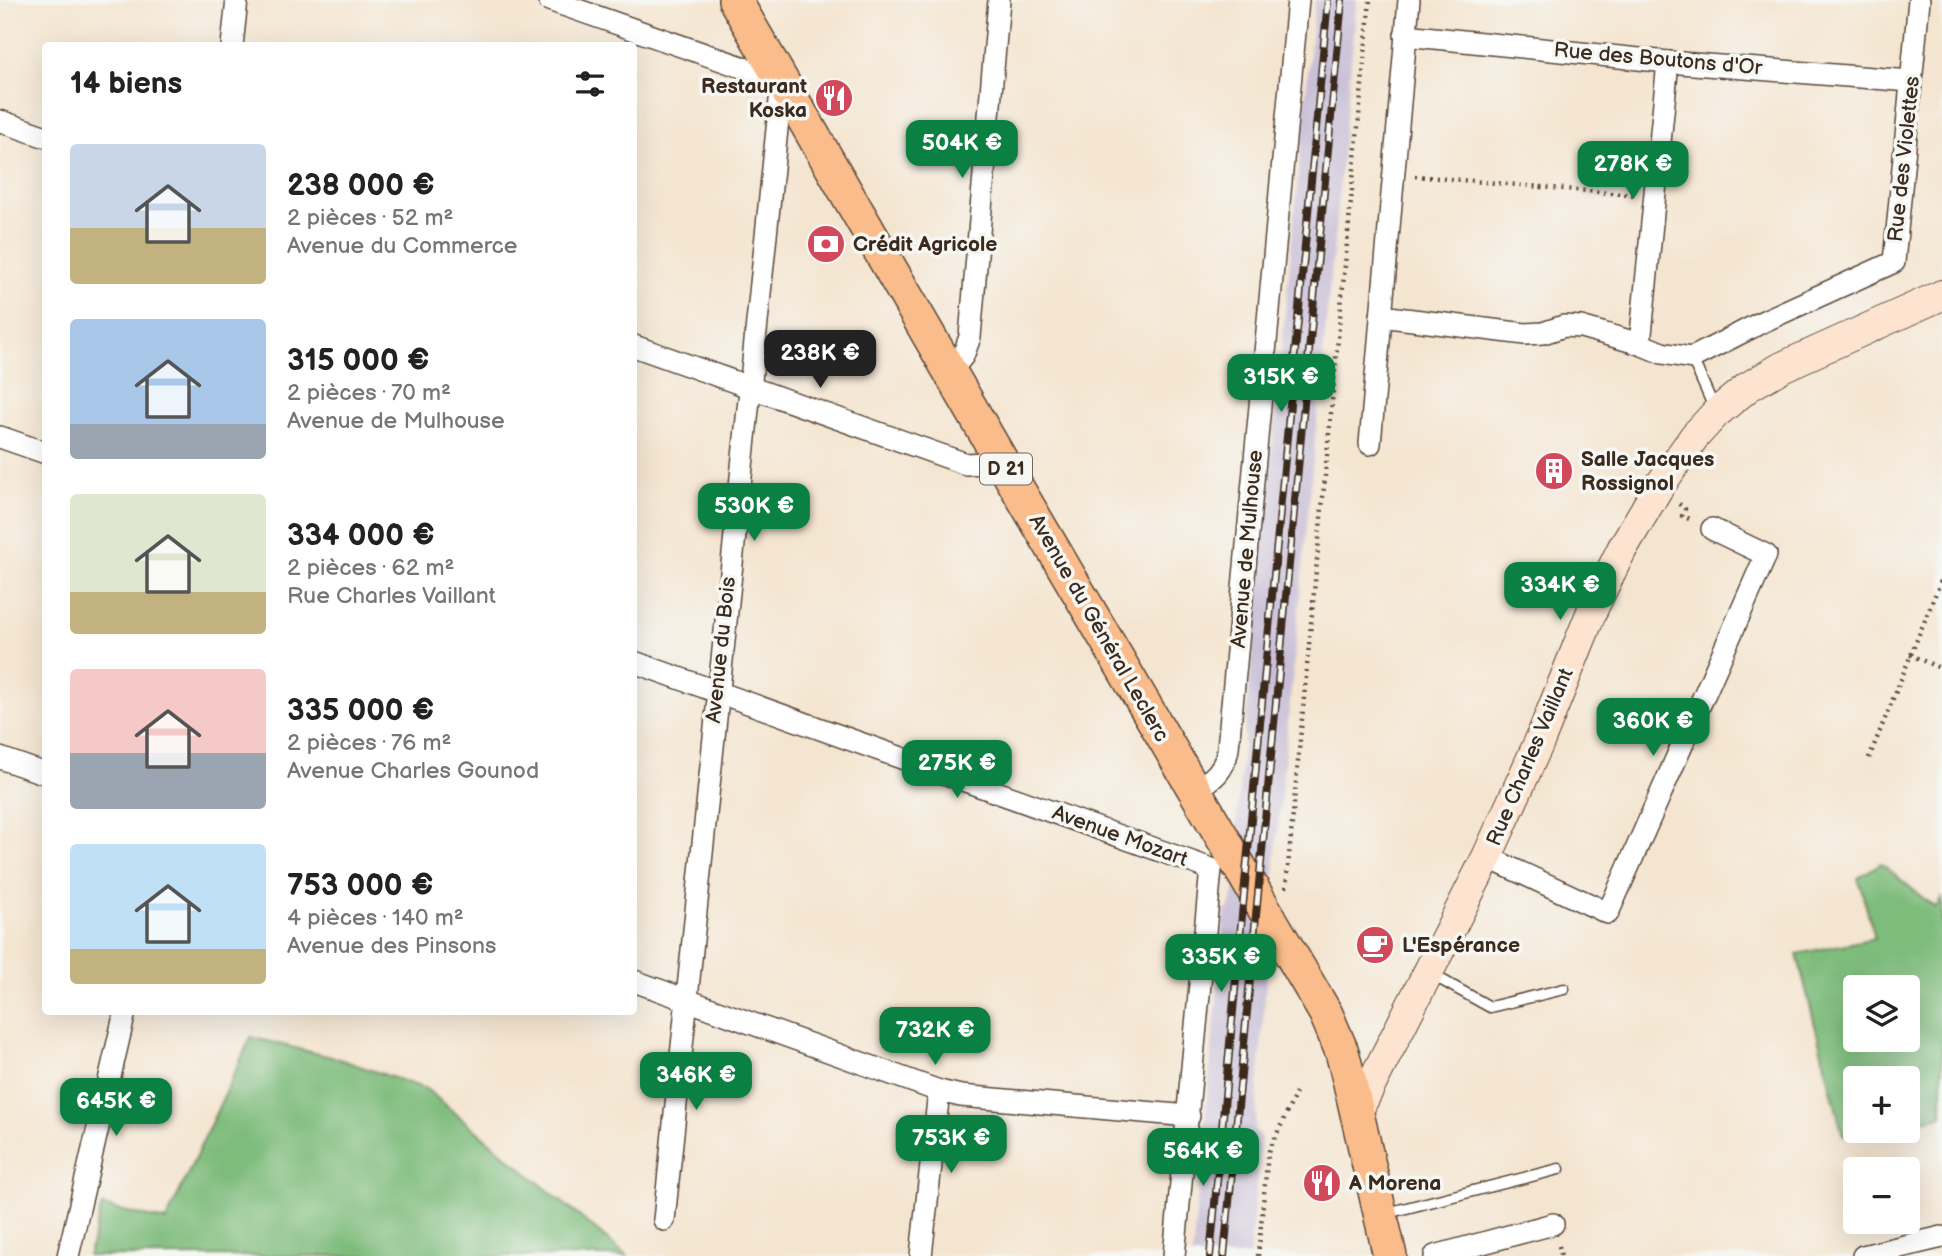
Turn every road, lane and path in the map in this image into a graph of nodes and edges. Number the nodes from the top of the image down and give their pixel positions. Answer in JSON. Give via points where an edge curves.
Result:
{"nodes":[{"id":1,"x":237,"y":0,"type":"edge"},
{"id":2,"x":549,"y":0,"type":"edge"},
{"id":3,"x":735,"y":0,"type":"edge"},
{"id":4,"x":999,"y":0,"type":"edge"},
{"id":5,"x":1298,"y":0,"type":"edge"},
{"id":6,"x":1370,"y":0,"type":"edge"},
{"id":7,"x":1409,"y":0,"type":"edge"},
{"id":8,"x":1919,"y":0,"type":"edge"},
{"id":9,"x":1405,"y":35,"type":"junction"},
{"id":10,"x":232,"y":42,"type":"edge"},
{"id":11,"x":1668,"y":62,"type":"junction"},
{"id":12,"x":782,"y":81,"type":"junction"},
{"id":13,"x":1911,"y":81,"type":"junction"},
{"id":14,"x":0,"y":121,"type":"edge"},
{"id":15,"x":42,"y":136,"type":"edge"},
{"id":16,"x":1393,"y":174,"type":"junction"},
{"id":17,"x":1655,"y":197,"type":"junction"},
{"id":18,"x":1942,"y":295,"type":"edge"},
{"id":19,"x":1381,"y":316,"type":"junction"},
{"id":20,"x":1640,"y":344,"type":"junction"},
{"id":21,"x":637,"y":347,"type":"edge"},
{"id":22,"x":1692,"y":358,"type":"junction"},
{"id":23,"x":950,"y":372,"type":"junction"},
{"id":24,"x":750,"y":387,"type":"junction"},
{"id":25,"x":1716,"y":413,"type":"junction"},
{"id":26,"x":0,"y":437,"type":"edge"},
{"id":27,"x":1370,"y":443,"type":"dead end"},
{"id":28,"x":42,"y":452,"type":"edge"},
{"id":29,"x":1002,"y":462,"type":"junction"},
{"id":30,"x":1658,"y":488,"type":"junction"},
{"id":31,"x":1712,"y":529,"type":"joint"},
{"id":32,"x":1942,"y":578,"type":"edge"},
{"id":33,"x":1910,"y":655,"type":"junction"},
{"id":34,"x":637,"y":663,"type":"edge"},
{"id":35,"x":1942,"y":669,"type":"edge"},
{"id":36,"x":717,"y":692,"type":"junction"},
{"id":37,"x":0,"y":758,"type":"edge"},
{"id":38,"x":1869,"y":758,"type":"dead end"},
{"id":39,"x":42,"y":773,"type":"edge"},
{"id":40,"x":1194,"y":791,"type":"junction"},
{"id":41,"x":1487,"y":857,"type":"junction"},
{"id":42,"x":1221,"y":862,"type":"junction"},
{"id":43,"x":1281,"y":939,"type":"junction"},
{"id":44,"x":1429,"y":973,"type":"junction"},
{"id":45,"x":637,"y":982,"type":"edge"},
{"id":46,"x":1564,"y":989,"type":"dead end"},
{"id":47,"x":686,"y":1000,"type":"junction"},
{"id":48,"x":124,"y":1015,"type":"edge"},
{"id":49,"x":939,"y":1091,"type":"junction"},
{"id":50,"x":1296,"y":1093,"type":"dead end"},
{"id":51,"x":1356,"y":1114,"type":"junction"},
{"id":52,"x":1189,"y":1116,"type":"junction"},
{"id":53,"x":1559,"y":1170,"type":"dead end"},
{"id":54,"x":1380,"y":1214,"type":"junction"},
{"id":55,"x":664,"y":1220,"type":"dead end"},
{"id":56,"x":1553,"y":1224,"type":"dead end"},
{"id":57,"x":1942,"y":1237,"type":"edge"},
{"id":58,"x":1903,"y":1251,"type":"edge"},
{"id":59,"x":68,"y":1256,"type":"edge"},
{"id":60,"x":921,"y":1256,"type":"edge"},
{"id":61,"x":1174,"y":1256,"type":"edge"},
{"id":62,"x":1258,"y":1256,"type":"edge"},
{"id":63,"x":1390,"y":1256,"type":"edge"},
{"id":64,"x":1435,"y":1256,"type":"edge"},
{"id":65,"x":1863,"y":1256,"type":"edge"}],
"edges":[{"from":1,"to":10,"type":"street"},
{"from":2,"to":12,"type":"street"},
{"from":3,"to":12,"type":"main road","name":"Avenue du Général Leclerc","number":"D 21"},
{"from":4,"to":23,"type":"street","via":[[970,337]]},
{"from":5,"to":40,"type":"street","name":"Avenue de Mulhouse","via":[[1228,748],[1218,774]]},
{"from":6,"to":43,"type":"path"},
{"from":7,"to":9,"type":"street"},
{"from":8,"to":13,"type":"street","name":"Rue des Violettes"},
{"from":9,"to":11,"type":"street","name":"Rue des Boutons d'Or"},
{"from":9,"to":16,"type":"street"},
{"from":11,"to":13,"type":"street","name":"Rue des Boutons d'Or"},
{"from":11,"to":17,"type":"street"},
{"from":12,"to":23,"type":"main road","name":"Avenue du Général Leclerc","number":"D 21"},
{"from":12,"to":24,"type":"street","name":"Avenue du Bois"},
{"from":13,"to":22,"type":"street","name":"Rue des Violettes","via":[[1894,261]]},
{"from":14,"to":15,"type":"street"},
{"from":16,"to":17,"type":"path"},
{"from":16,"to":19,"type":"street"},
{"from":17,"to":20,"type":"street"},
{"from":18,"to":25,"type":"main road","name":"Rue Charles Vaillant","via":[[1782,367]]},
{"from":19,"to":20,"type":"street","via":[[1525,334],[1581,327]]},
{"from":19,"to":27,"type":"street"},
{"from":20,"to":22,"type":"street"},
{"from":21,"to":24,"type":"street"},
{"from":22,"to":25,"type":"lane"},
{"from":23,"to":29,"type":"main road","name":"Avenue du Général Leclerc","number":"D 21"},
{"from":24,"to":29,"type":"street","via":[[967,464]]},
{"from":24,"to":36,"type":"street","name":"Avenue du Bois"},
{"from":25,"to":30,"type":"main road","name":"Rue Charles Vaillant"},
{"from":26,"to":28,"type":"street"},
{"from":29,"to":40,"type":"main road","name":"Avenue du Général Leclerc","number":"D 21"},
{"from":30,"to":31,"type":"path","via":[[1685,509],[1682,516]]},
{"from":30,"to":41,"type":"main road","name":"Rue Charles Vaillant","via":[[1594,606],[1541,740]]},
{"from":31,"to":41,"type":"street","via":[[1766,555],[1608,913]]},
{"from":32,"to":33,"type":"path"},
{"from":33,"to":35,"type":"path"},
{"from":33,"to":38,"type":"path"},
{"from":34,"to":36,"type":"street","name":"Avenue Mozart"},
{"from":36,"to":42,"type":"street","name":"Avenue Mozart"},
{"from":36,"to":47,"type":"street","name":"Avenue du Bois"},
{"from":37,"to":39,"type":"street"},
{"from":40,"to":42,"type":"main road","name":"Avenue du Général Leclerc","number":"D 21"},
{"from":41,"to":44,"type":"main road","name":"Rue Charles Vaillant"},
{"from":42,"to":43,"type":"main road","number":"D 21"},
{"from":42,"to":52,"type":"street"},
{"from":43,"to":51,"type":"main road","number":"D 21","via":[[1326,1014],[1342,1052]]},
{"from":44,"to":46,"type":"lane","via":[[1490,1007]]},
{"from":44,"to":51,"type":"main road","name":"Rue Charles Vaillant"},
{"from":45,"to":47,"type":"street"},
{"from":47,"to":49,"type":"street"},
{"from":47,"to":55,"type":"street","name":"Avenue du Bois"},
{"from":48,"to":59,"type":"street"},
{"from":49,"to":52,"type":"street"},
{"from":49,"to":60,"type":"street"},
{"from":50,"to":62,"type":"path","via":[[1268,1153]]},
{"from":51,"to":54,"type":"main road","number":"D 21"},
{"from":52,"to":61,"type":"street"},
{"from":53,"to":54,"type":"lane"},
{"from":54,"to":63,"type":"main road","number":"D 21"},
{"from":56,"to":64,"type":"street"},
{"from":57,"to":58,"type":"street"},
{"from":58,"to":65,"type":"street"}]}
